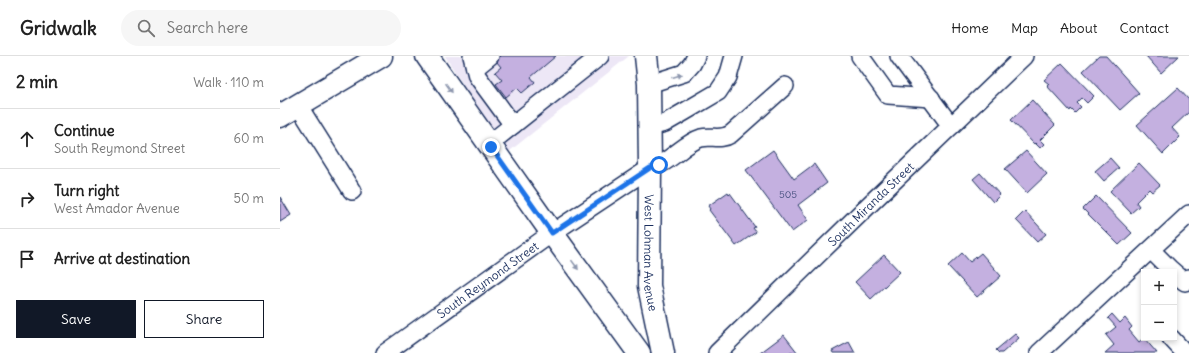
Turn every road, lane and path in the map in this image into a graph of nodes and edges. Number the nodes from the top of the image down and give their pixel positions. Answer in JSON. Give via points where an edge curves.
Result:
{"nodes":[{"id":1,"x":381,"y":56,"type":"edge"},
{"id":2,"x":427,"y":56,"type":"edge"},
{"id":3,"x":490,"y":56,"type":"edge"},
{"id":4,"x":600,"y":56,"type":"edge"},
{"id":5,"x":646,"y":56,"type":"edge"},
{"id":6,"x":696,"y":56,"type":"edge"},
{"id":7,"x":734,"y":56,"type":"edge"},
{"id":8,"x":860,"y":56,"type":"edge"},
{"id":9,"x":899,"y":56,"type":"edge"},
{"id":10,"x":1024,"y":56,"type":"edge"},
{"id":11,"x":474,"y":62,"type":"edge"},
{"id":12,"x":649,"y":84,"type":"junction"},
{"id":13,"x":785,"y":86,"type":"dead end"},
{"id":14,"x":931,"y":98,"type":"junction"},
{"id":15,"x":289,"y":110,"type":"edge"},
{"id":16,"x":513,"y":125,"type":"junction"},
{"id":17,"x":951,"y":126,"type":"junction"},
{"id":18,"x":649,"y":127,"type":"junction"},
{"id":19,"x":489,"y":144,"type":"junction"},
{"id":20,"x":650,"y":168,"type":"junction"},
{"id":21,"x":352,"y":191,"type":"dead end"},
{"id":22,"x":1189,"y":214,"type":"edge"},
{"id":23,"x":552,"y":233,"type":"junction"},
{"id":24,"x":1151,"y":250,"type":"junction"},
{"id":25,"x":1183,"y":284,"type":"edge"},
{"id":26,"x":1174,"y":341,"type":"edge"},
{"id":27,"x":385,"y":353,"type":"edge"},
{"id":28,"x":639,"y":353,"type":"edge"},
{"id":29,"x":663,"y":353,"type":"edge"},
{"id":30,"x":717,"y":353,"type":"edge"},
{"id":31,"x":1039,"y":353,"type":"edge"},
{"id":32,"x":1184,"y":353,"type":"edge"}],
"edges":[{"from":1,"to":15,"type":"main road"},
{"from":2,"to":19,"type":"main road","one_way":true},
{"from":3,"to":11,"type":"street"},
{"from":4,"to":16,"type":"street"},
{"from":5,"to":12,"type":"main road","name":"West Lohman Avenue"},
{"from":12,"to":6,"type":"street","one_way":true,"via":[[684,73]]},
{"from":7,"to":18,"type":"street","via":[[728,77],[718,92],[665,123]]},
{"from":8,"to":14,"type":"street","via":[[888,95]]},
{"from":9,"to":14,"type":"street"},
{"from":10,"to":17,"type":"street","name":"South Miranda Street"},
{"from":11,"to":16,"type":"street","via":[[478,76]]},
{"from":12,"to":18,"type":"main road","name":"West Lohman Avenue"},
{"from":13,"to":20,"type":"street","name":"South Reymond Street","via":[[726,137],[699,139]]},
{"from":14,"to":17,"type":"street"},
{"from":15,"to":21,"type":"street"},
{"from":16,"to":19,"type":"street"},
{"from":17,"to":30,"type":"street","name":"South Miranda Street"},
{"from":18,"to":20,"type":"main road","name":"West Lohman Avenue"},
{"from":19,"to":23,"type":"main road"},
{"from":20,"to":23,"type":"street","name":"South Reymond Street"},
{"from":20,"to":29,"type":"main road","name":"West Lohman Avenue","via":[[649,286]]},
{"from":22,"to":24,"type":"street"},
{"from":23,"to":27,"type":"street","name":"South Reymond Street"},
{"from":23,"to":28,"type":"main road","one_way":true},
{"from":24,"to":25,"type":"street"},
{"from":24,"to":31,"type":"street"},
{"from":26,"to":32,"type":"street"}]}
